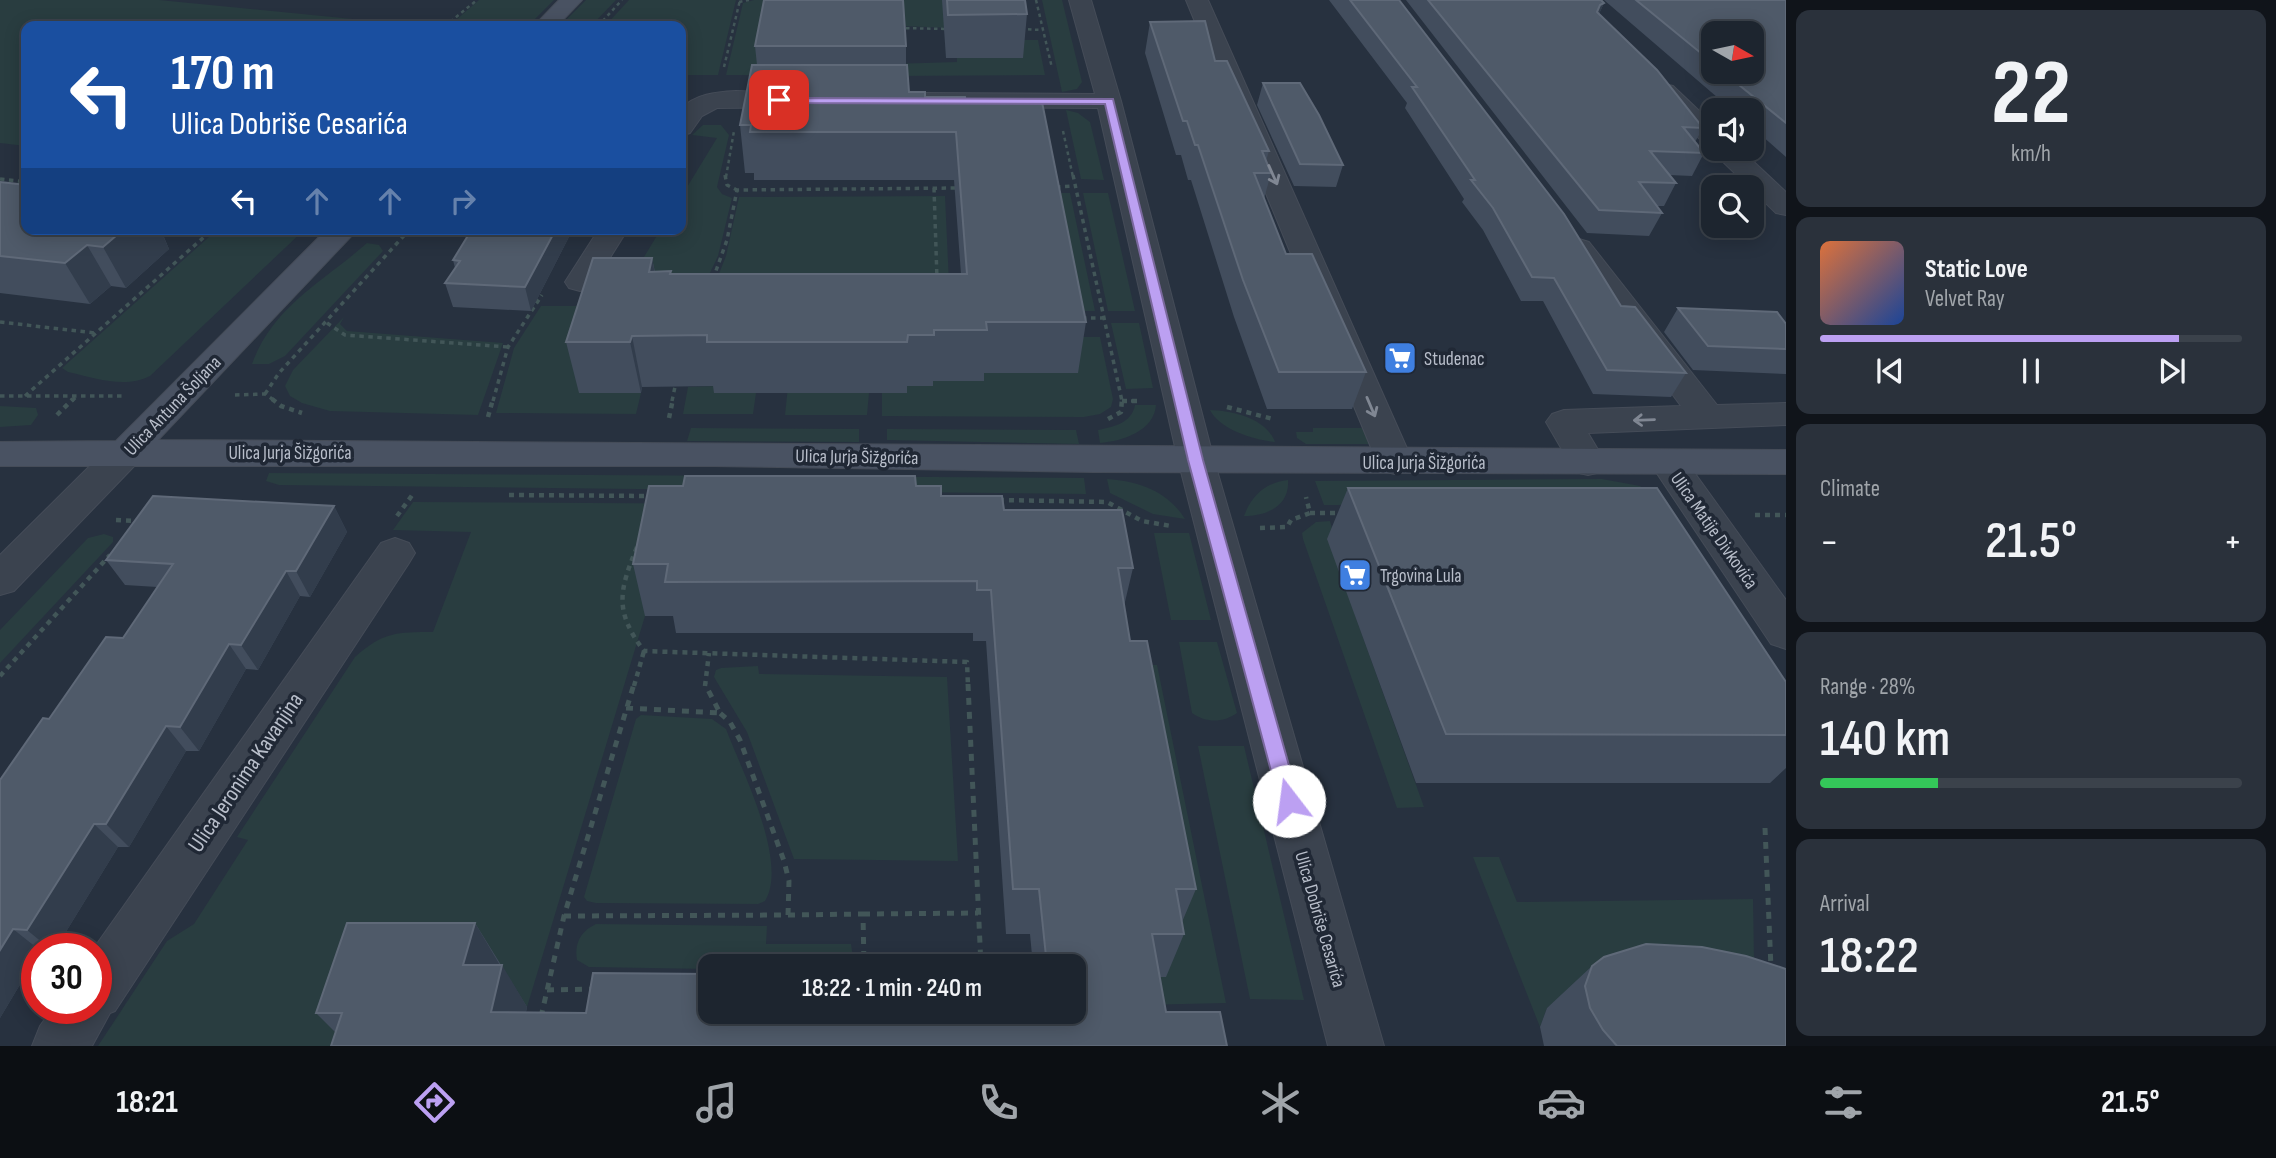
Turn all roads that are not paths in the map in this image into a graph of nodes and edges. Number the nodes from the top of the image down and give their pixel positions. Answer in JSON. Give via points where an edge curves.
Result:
{"nodes":[{"id":1,"x":571,"y":0,"type":"edge"},
{"id":2,"x":1080,"y":0,"type":"edge"},
{"id":3,"x":1197,"y":0,"type":"edge"},
{"id":4,"x":550,"y":21,"type":"edge"},
{"id":5,"x":1648,"y":76,"type":"edge"},
{"id":6,"x":822,"y":100,"type":"edge"},
{"id":7,"x":888,"y":100,"type":"edge"},
{"id":8,"x":1110,"y":101,"type":"junction"},
{"id":9,"x":686,"y":120,"type":"edge"},
{"id":10,"x":1701,"y":127,"type":"edge"},
{"id":11,"x":1738,"y":161,"type":"edge"},
{"id":12,"x":1786,"y":207,"type":"edge"},
{"id":13,"x":1567,"y":231,"type":"edge"},
{"id":14,"x":338,"y":235,"type":"edge"},
{"id":15,"x":610,"y":235,"type":"edge"},
{"id":16,"x":580,"y":282,"type":"dead end"},
{"id":17,"x":1786,"y":414,"type":"edge"},
{"id":18,"x":1708,"y":418,"type":"junction"},
{"id":19,"x":126,"y":452,"type":"junction"},
{"id":20,"x":0,"y":454,"type":"edge"},
{"id":21,"x":1196,"y":460,"type":"junction"},
{"id":22,"x":1395,"y":461,"type":"junction"},
{"id":23,"x":1786,"y":462,"type":"edge"},
{"id":24,"x":1588,"y":463,"type":"junction"},
{"id":25,"x":1668,"y":463,"type":"junction"},
{"id":26,"x":395,"y":553,"type":"dead end"},
{"id":27,"x":0,"y":580,"type":"edge"},
{"id":28,"x":1786,"y":632,"type":"edge"},
{"id":29,"x":112,"y":969,"type":"edge"},
{"id":30,"x":74,"y":1024,"type":"edge"},
{"id":31,"x":60,"y":1046,"type":"edge"},
{"id":32,"x":1356,"y":1046,"type":"edge"}],
"edges":[{"from":1,"to":4,"type":"street"},
{"from":2,"to":8,"type":"street","name":"Ulica Dobriše Cesarića"},
{"from":3,"to":22,"type":"street","one_way":true},
{"from":5,"to":10,"type":"street"},
{"from":6,"to":9,"type":"street","via":[[704,103]]},
{"from":7,"to":8,"type":"street"},
{"from":8,"to":21,"type":"street","name":"Ulica Dobriše Cesarića"},
{"from":11,"to":12,"type":"street"},
{"from":13,"to":18,"type":"street"},
{"from":14,"to":19,"type":"street","name":"Ulica Antuna Šoljana"},
{"from":15,"to":16,"type":"street"},
{"from":17,"to":18,"type":"street"},
{"from":18,"to":24,"type":"street","one_way":true,"via":[[1563,422]]},
{"from":19,"to":20,"type":"street","name":"Ulica Jurja Šižgorića"},
{"from":19,"to":21,"type":"street","name":"Ulica Jurja Šižgorića"},
{"from":19,"to":27,"type":"street","name":"Ulica Antuna Šoljana"},
{"from":21,"to":22,"type":"street","name":"Ulica Jurja Šižgorića"},
{"from":21,"to":32,"type":"street","name":"Ulica Dobriše Cesarića"},
{"from":22,"to":24,"type":"street","name":"Ulica Jurja Šižgorića"},
{"from":23,"to":25,"type":"street","name":"Ulica Jurja Šižgorića"},
{"from":24,"to":25,"type":"street","name":"Ulica Jurja Šižgorića"},
{"from":25,"to":28,"type":"street","name":"Ulica Matije Divkovića"},
{"from":26,"to":29,"type":"street","name":"Ulica Jeronima Kavanjina"},
{"from":30,"to":31,"type":"street"}]}
